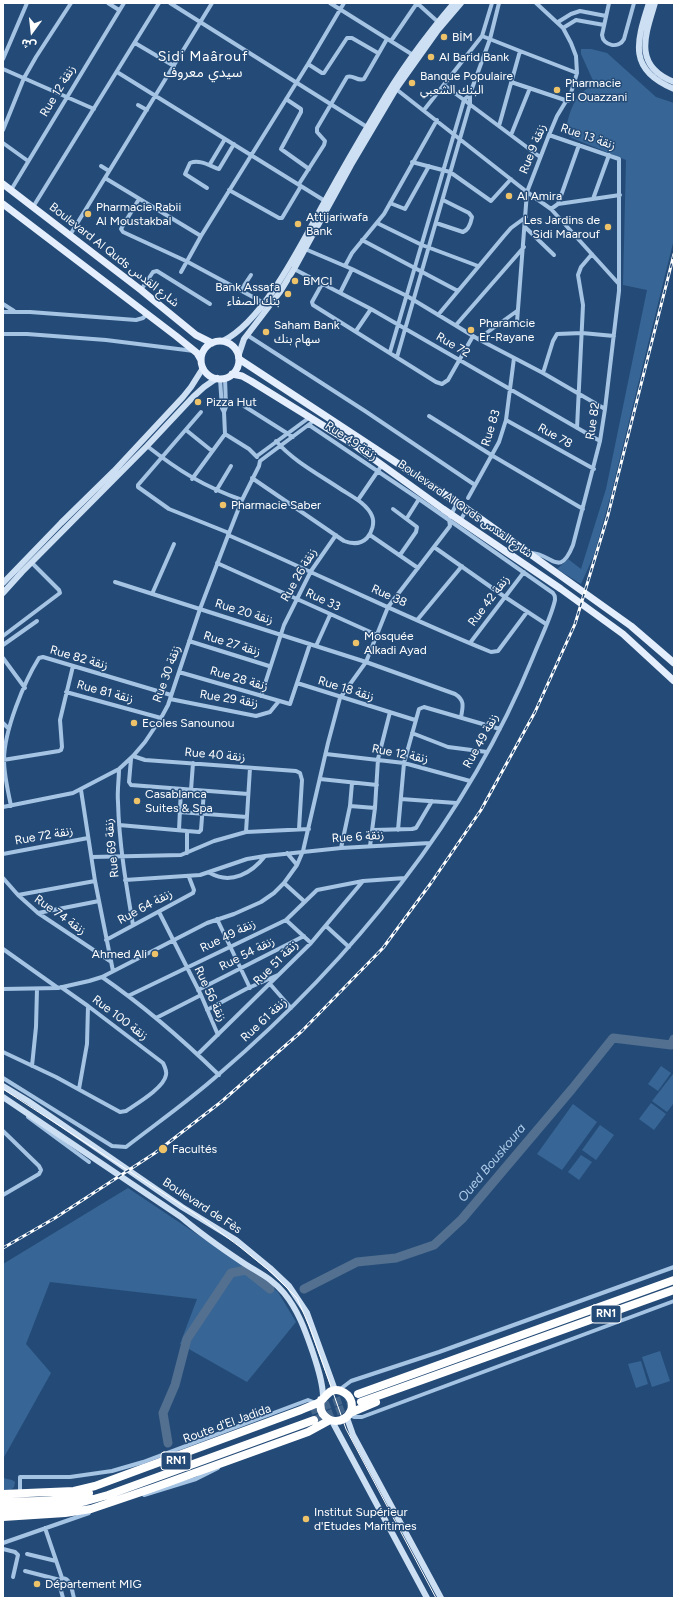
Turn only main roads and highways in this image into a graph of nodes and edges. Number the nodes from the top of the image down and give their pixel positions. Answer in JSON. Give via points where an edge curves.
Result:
{"nodes":[{"id":1,"x":3,"y":184,"type":"edge"},
{"id":2,"x":3,"y":204,"type":"edge"},
{"id":3,"x":212,"y":343,"type":"junction"},
{"id":4,"x":238,"y":358,"type":"junction"},
{"id":5,"x":201,"y":360,"type":"junction"},
{"id":6,"x":232,"y":374,"type":"junction"},
{"id":7,"x":674,"y":663,"type":"edge"},
{"id":8,"x":674,"y":681,"type":"edge"},
{"id":9,"x":674,"y":1280,"type":"edge"},
{"id":10,"x":674,"y":1290,"type":"edge"},
{"id":11,"x":544,"y":1327,"type":"junction"},
{"id":12,"x":538,"y":1338,"type":"junction"},
{"id":13,"x":338,"y":1391,"type":"junction"},
{"id":14,"x":358,"y":1394,"type":"tunnel mouth"},
{"id":15,"x":320,"y":1400,"type":"junction"},
{"id":16,"x":361,"y":1402,"type":"tunnel mouth"},
{"id":17,"x":311,"y":1411,"type":"tunnel mouth"},
{"id":18,"x":348,"y":1415,"type":"junction"},
{"id":19,"x":314,"y":1420,"type":"tunnel mouth"},
{"id":20,"x":331,"y":1421,"type":"junction"},
{"id":21,"x":308,"y":1432,"type":"junction"},
{"id":22,"x":137,"y":1484,"type":"junction"},
{"id":23,"x":3,"y":1494,"type":"edge"},
{"id":24,"x":3,"y":1498,"type":"edge"},
{"id":25,"x":38,"y":1500,"type":"junction"},
{"id":26,"x":3,"y":1502,"type":"edge"},
{"id":27,"x":3,"y":1510,"type":"edge"},
{"id":28,"x":3,"y":1517,"type":"edge"}],
"edges":[{"from":1,"to":3,"type":"main road","name":"Boulevard Al Quds شارع القدس","via":[[196,335]]},
{"from":2,"to":5,"type":"main road","via":[[147,314],[195,352]]},
{"from":3,"to":4,"type":"main road","via":[[223,341],[233,346]]},
{"from":3,"to":5,"type":"main road","via":[[204,350]]},
{"from":4,"to":6,"type":"main road","via":[[238,366]]},
{"from":4,"to":7,"type":"main road","name":"Boulevard Al Quds شارع القدس","via":[[457,502],[631,626]]},
{"from":5,"to":6,"type":"main road","via":[[206,373],[220,378]]},
{"from":6,"to":8,"type":"main road","name":"Boulevard Al Quds شارع القدس","via":[[242,376],[313,418],[459,523],[561,589],[623,634]]},
{"from":9,"to":11,"type":"highway","name":"Route d'El Jadida","number":"RN1"},
{"from":10,"to":12,"type":"highway","number":"RN1"},
{"from":11,"to":13,"type":"highway","name":"Route d'El Jadida","via":[[507,1336],[355,1389]]},
{"from":11,"to":14,"type":"highway","name":"Route d'El Jadida","number":"RN1"},
{"from":12,"to":16,"type":"highway","number":"RN1"},
{"from":12,"to":18,"type":"highway","via":[[509,1354]]},
{"from":13,"to":15,"type":"highway","name":"Route d'El Jadida","via":[[329,1392]]},
{"from":13,"to":18,"type":"highway","via":[[350,1399],[352,1405]]},
{"from":15,"to":20,"type":"highway","via":[[321,1412]]},
{"from":15,"to":23,"type":"highway","name":"Route d'El Jadida","via":[[301,1410],[95,1486],[74,1491]]},
{"from":17,"to":25,"type":"highway","name":"Route d'El Jadida","number":"RN1","via":[[106,1487],[72,1498]]},
{"from":18,"to":20,"type":"highway","via":[[340,1421]]},
{"from":19,"to":22,"type":"highway","number":"RN1"},
{"from":20,"to":21,"type":"highway"},
{"from":21,"to":22,"type":"highway","via":[[283,1435],[184,1472]]},
{"from":21,"to":28,"type":"highway","via":[[91,1509]]},
{"from":22,"to":27,"type":"highway","number":"RN1","via":[[72,1505]]},
{"from":24,"to":25,"type":"highway"},
{"from":25,"to":26,"type":"highway","name":"Route d'El Jadida","number":"RN1"}]}
